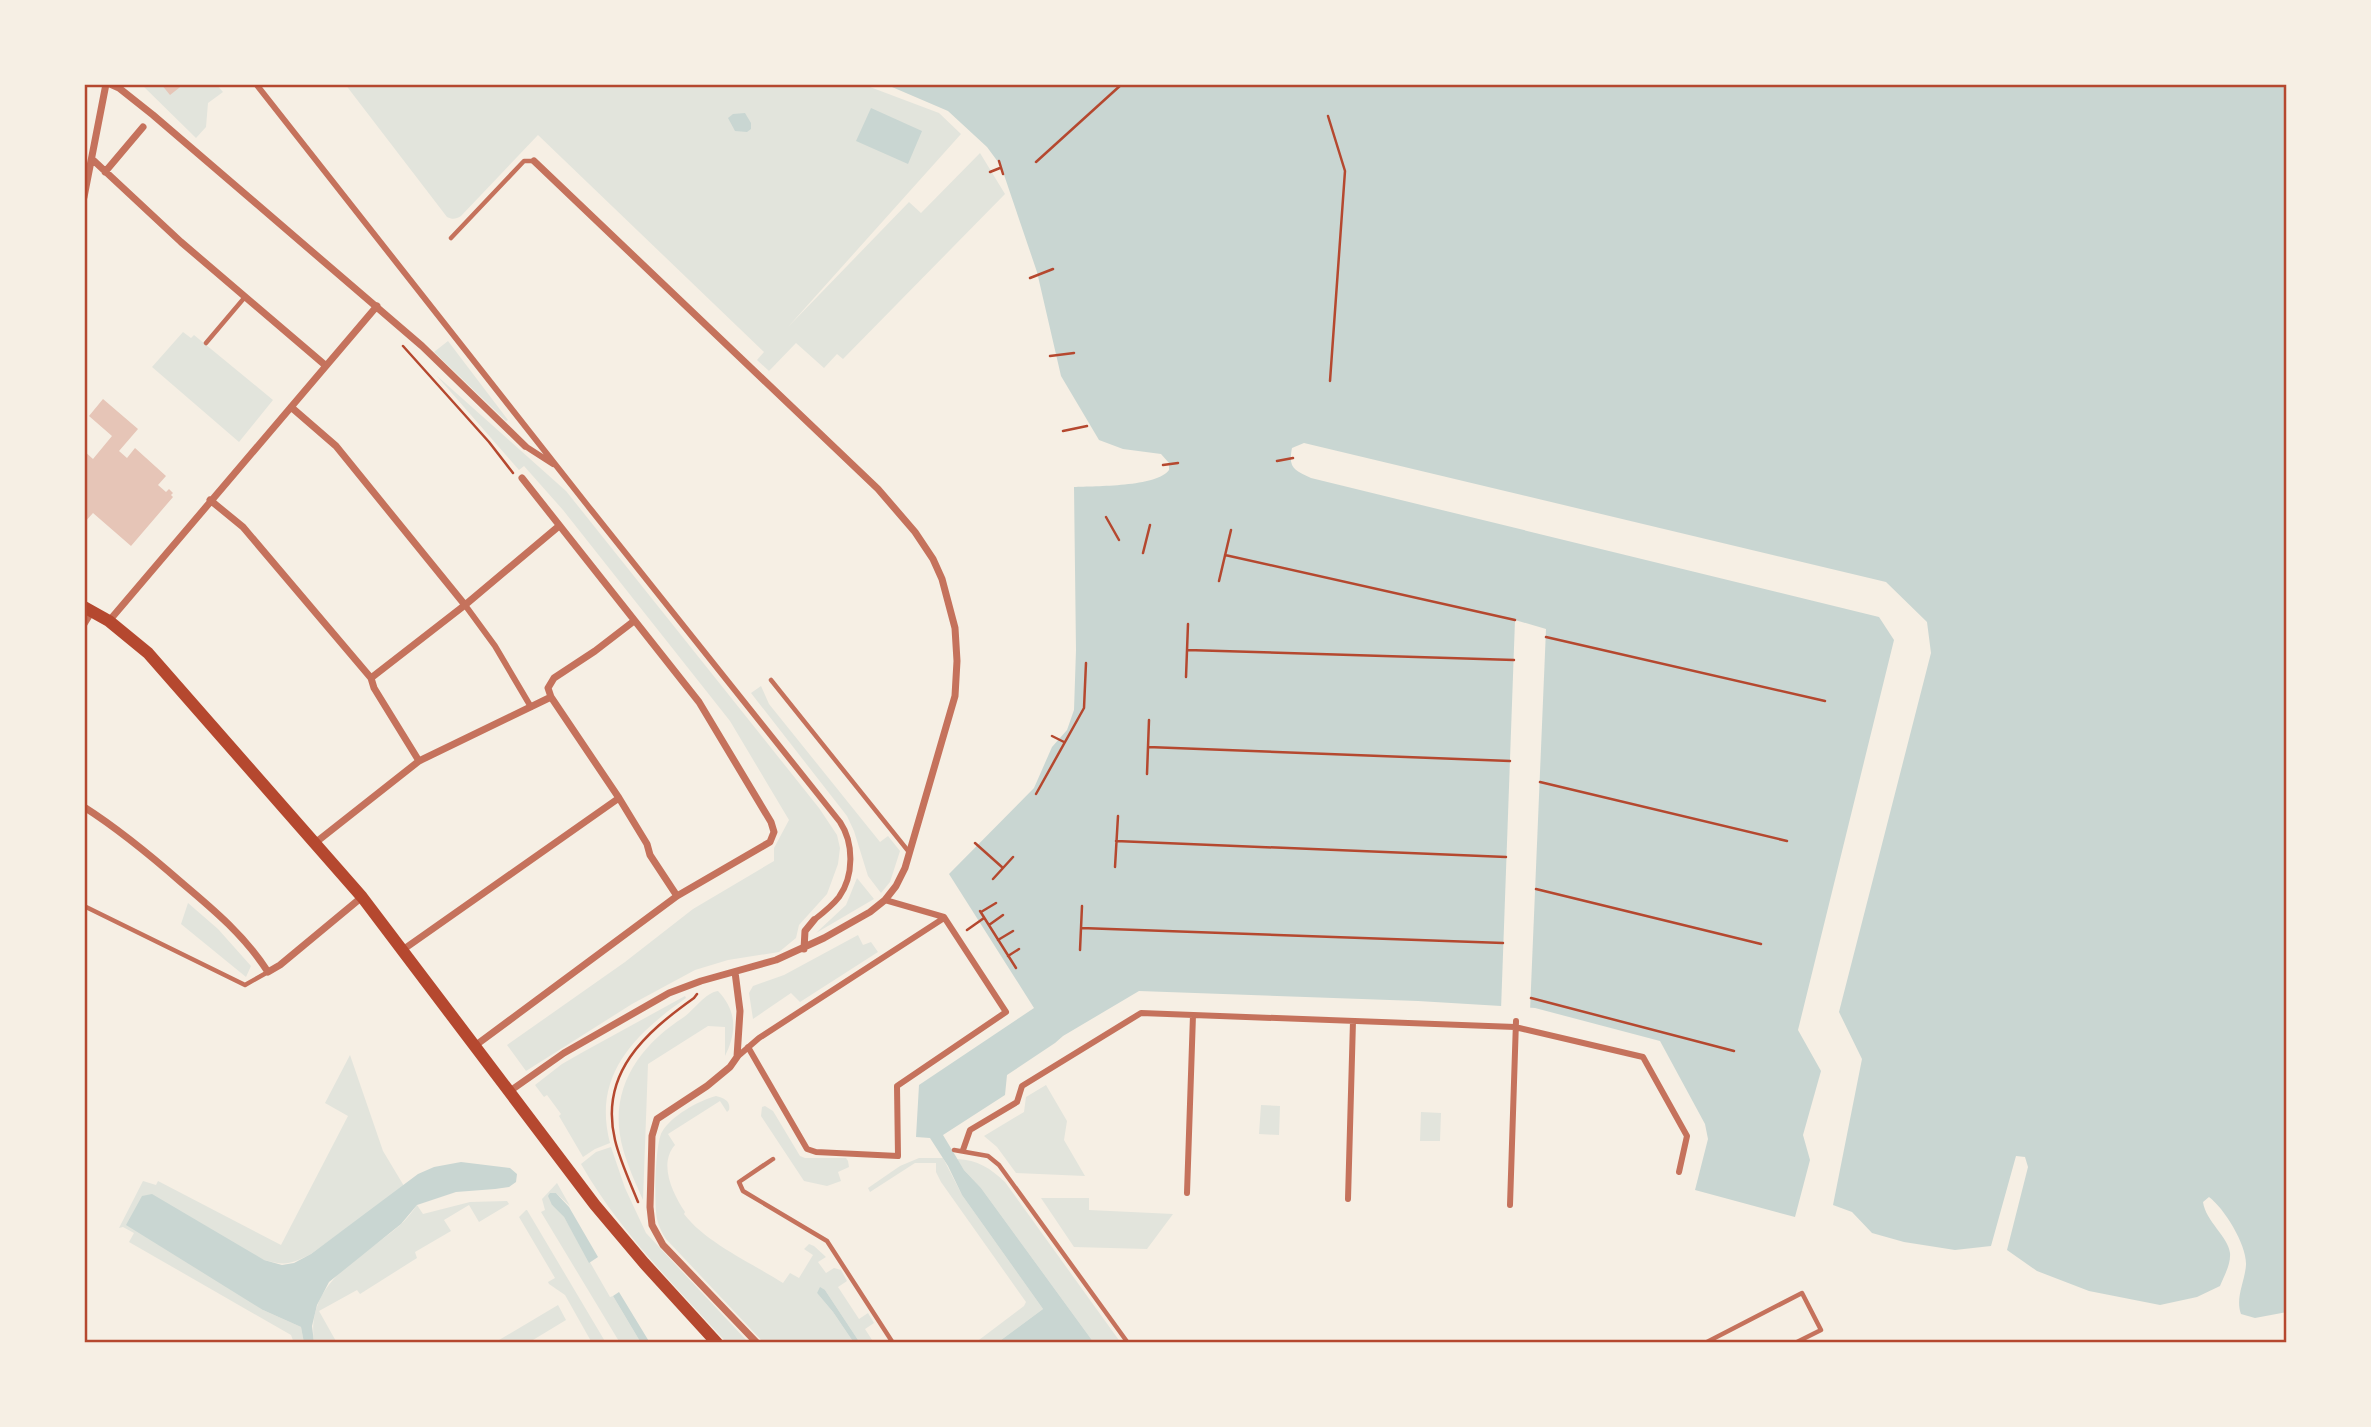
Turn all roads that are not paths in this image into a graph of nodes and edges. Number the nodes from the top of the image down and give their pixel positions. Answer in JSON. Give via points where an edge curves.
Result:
{"nodes":[{"id":1,"x":108,"y":84,"type":"edge"},
{"id":2,"x":256,"y":84,"type":"edge"},
{"id":3,"x":143,"y":127,"type":"dead end"},
{"id":4,"x":88,"y":159,"type":"edge"},
{"id":5,"x":534,"y":161,"type":"joint"},
{"id":6,"x":105,"y":172,"type":"junction"},
{"id":7,"x":84,"y":197,"type":"edge"},
{"id":8,"x":451,"y":238,"type":"dead end"},
{"id":9,"x":245,"y":297,"type":"junction"},
{"id":10,"x":377,"y":306,"type":"junction"},
{"id":11,"x":206,"y":343,"type":"dead end"},
{"id":12,"x":325,"y":365,"type":"junction"},
{"id":13,"x":291,"y":407,"type":"junction"},
{"id":14,"x":524,"y":446,"type":"joint"},
{"id":15,"x":557,"y":467,"type":"junction"},
{"id":16,"x":522,"y":478,"type":"road end"},
{"id":17,"x":210,"y":500,"type":"junction"},
{"id":18,"x":559,"y":526,"type":"junction"},
{"id":19,"x":465,"y":605,"type":"junction"},
{"id":20,"x":88,"y":609,"type":"edge"},
{"id":21,"x":109,"y":621,"type":"junction"},
{"id":22,"x":634,"y":621,"type":"junction"},
{"id":23,"x":84,"y":624,"type":"edge"},
{"id":24,"x":371,"y":677,"type":"junction"},
{"id":25,"x":771,"y":680,"type":"dead end"},
{"id":26,"x":551,"y":697,"type":"junction"},
{"id":27,"x":531,"y":707,"type":"junction"},
{"id":28,"x":419,"y":761,"type":"junction"},
{"id":29,"x":619,"y":798,"type":"junction"},
{"id":30,"x":84,"y":807,"type":"edge"},
{"id":31,"x":315,"y":843,"type":"junction"},
{"id":32,"x":909,"y":853,"type":"junction"},
{"id":33,"x":677,"y":896,"type":"junction"},
{"id":34,"x":362,"y":897,"type":"junction"},
{"id":35,"x":886,"y":900,"type":"junction"},
{"id":36,"x":84,"y":906,"type":"edge"},
{"id":37,"x":944,"y":917,"type":"junction"},
{"id":38,"x":814,"y":920,"type":"joint"},
{"id":39,"x":404,"y":949,"type":"junction"},
{"id":40,"x":804,"y":949,"type":"junction"},
{"id":41,"x":268,"y":972,"type":"junction"},
{"id":42,"x":734,"y":972,"type":"junction"},
{"id":43,"x":1193,"y":1015,"type":"junction"},
{"id":44,"x":1353,"y":1021,"type":"junction"},
{"id":45,"x":1516,"y":1024,"type":"junction"},
{"id":46,"x":476,"y":1045,"type":"junction"},
{"id":47,"x":748,"y":1047,"type":"junction"},
{"id":48,"x":737,"y":1057,"type":"junction"},
{"id":49,"x":510,"y":1091,"type":"junction"},
{"id":50,"x":958,"y":1150,"type":"joint"},
{"id":51,"x":773,"y":1159,"type":"dead end"},
{"id":52,"x":1679,"y":1172,"type":"dead end"},
{"id":53,"x":1187,"y":1193,"type":"dead end"},
{"id":54,"x":1348,"y":1199,"type":"dead end"},
{"id":55,"x":1510,"y":1205,"type":"dead end"},
{"id":56,"x":717,"y":1343,"type":"edge"},
{"id":57,"x":757,"y":1343,"type":"edge"},
{"id":58,"x":893,"y":1343,"type":"edge"},
{"id":59,"x":1128,"y":1343,"type":"edge"},
{"id":60,"x":1705,"y":1343,"type":"edge"},
{"id":61,"x":1795,"y":1343,"type":"edge"}],
"edges":[{"from":1,"to":4,"type":"street"},
{"from":1,"to":10,"type":"street","via":[[153,115]]},
{"from":2,"to":15,"type":"street"},
{"from":3,"to":6,"type":"street"},
{"from":4,"to":6,"type":"street"},
{"from":4,"to":7,"type":"street"},
{"from":5,"to":8,"type":"lane","via":[[524,161]]},
{"from":5,"to":32,"type":"street","via":[[878,489],[933,559],[955,628],[956,684]]},
{"from":6,"to":9,"type":"street"},
{"from":9,"to":11,"type":"lane"},
{"from":9,"to":12,"type":"street"},
{"from":10,"to":12,"type":"street"},
{"from":10,"to":14,"type":"street"},
{"from":12,"to":13,"type":"street"},
{"from":13,"to":17,"type":"street"},
{"from":13,"to":19,"type":"street","via":[[336,446]]},
{"from":14,"to":15,"type":"street"},
{"from":15,"to":38,"type":"street","via":[[845,829],[849,870],[841,895]]},
{"from":16,"to":18,"type":"street"},
{"from":17,"to":21,"type":"street"},
{"from":17,"to":24,"type":"street","via":[[243,527]]},
{"from":18,"to":19,"type":"street"},
{"from":18,"to":22,"type":"street"},
{"from":19,"to":24,"type":"street"},
{"from":19,"to":27,"type":"street"},
{"from":20,"to":21,"type":"main road"},
{"from":20,"to":23,"type":"street"},
{"from":21,"to":31,"type":"main road","via":[[148,653]]},
{"from":22,"to":26,"type":"street","via":[[554,678],[548,688]]},
{"from":22,"to":33,"type":"street","via":[[713,723],[774,828],[769,842]]},
{"from":24,"to":28,"type":"street","via":[[373,688]]},
{"from":25,"to":32,"type":"lane"},
{"from":26,"to":27,"type":"street"},
{"from":26,"to":29,"type":"street"},
{"from":27,"to":28,"type":"street"},
{"from":28,"to":31,"type":"street"},
{"from":29,"to":33,"type":"street"},
{"from":29,"to":39,"type":"street"},
{"from":30,"to":41,"type":"street","via":[[124,833],[232,925]]},
{"from":31,"to":34,"type":"main road"},
{"from":32,"to":35,"type":"street"},
{"from":33,"to":46,"type":"street"},
{"from":34,"to":39,"type":"main road"},
{"from":34,"to":41,"type":"street"},
{"from":35,"to":37,"type":"street"},
{"from":35,"to":40,"type":"street"},
{"from":36,"to":41,"type":"lane","via":[[245,985]]},
{"from":37,"to":47,"type":"street"},
{"from":37,"to":47,"type":"street","via":[[1006,1012],[897,1086],[898,1156],[807,1149]]},
{"from":38,"to":40,"type":"street","via":[[805,931]]},
{"from":39,"to":46,"type":"main road"},
{"from":40,"to":42,"type":"street"},
{"from":42,"to":48,"type":"street","via":[[740,1011]]},
{"from":42,"to":49,"type":"street","via":[[669,993],[584,1041]]},
{"from":43,"to":44,"type":"street"},
{"from":43,"to":50,"type":"street","via":[[1141,1013],[1022,1086],[1017,1102],[970,1130]]},
{"from":43,"to":53,"type":"street"},
{"from":44,"to":45,"type":"street"},
{"from":44,"to":54,"type":"street"},
{"from":45,"to":52,"type":"street","via":[[1643,1056],[1687,1136]]},
{"from":45,"to":55,"type":"street"},
{"from":46,"to":49,"type":"main road"},
{"from":47,"to":48,"type":"street"},
{"from":48,"to":57,"type":"street","via":[[707,1086],[660,1115],[652,1140],[650,1207],[652,1224],[663,1245]]},
{"from":49,"to":56,"type":"main road","via":[[609,1221]]},
{"from":50,"to":59,"type":"lane","via":[[988,1156],[999,1165]]},
{"from":51,"to":58,"type":"lane","via":[[739,1182],[743,1191],[827,1241]]},
{"from":60,"to":61,"type":"lane","via":[[1802,1293],[1821,1329]]}]}
